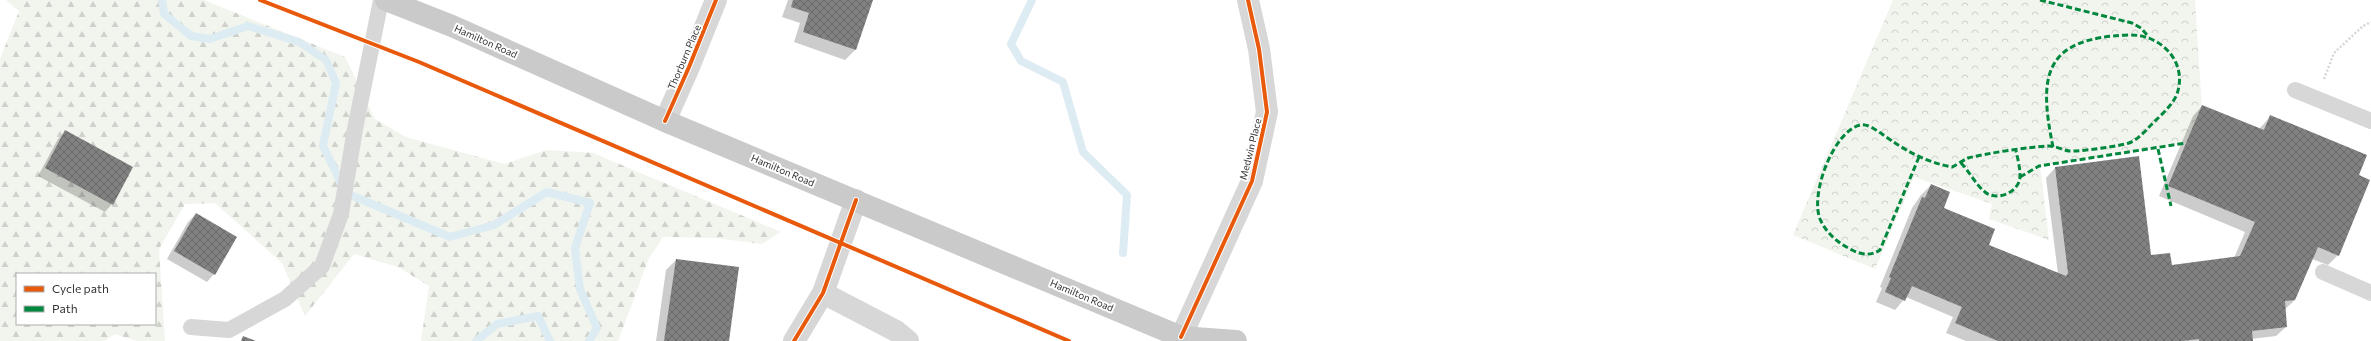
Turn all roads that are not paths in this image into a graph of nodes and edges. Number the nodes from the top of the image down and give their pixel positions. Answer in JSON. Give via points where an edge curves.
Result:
{"nodes":[{"id":1,"x":381,"y":0,"type":"edge"},
{"id":2,"x":386,"y":0,"type":"edge"},
{"id":3,"x":716,"y":0,"type":"edge"},
{"id":4,"x":1248,"y":0,"type":"edge"},
{"id":5,"x":2295,"y":90,"type":"dead end"},
{"id":6,"x":665,"y":121,"type":"junction"},
{"id":7,"x":2371,"y":121,"type":"edge"},
{"id":8,"x":856,"y":200,"type":"junction"},
{"id":9,"x":2322,"y":272,"type":"dead end"},
{"id":10,"x":824,"y":293,"type":"junction"},
{"id":11,"x":2371,"y":293,"type":"edge"},
{"id":12,"x":191,"y":327,"type":"dead end"},
{"id":13,"x":1184,"y":339,"type":"edge"},
{"id":14,"x":794,"y":341,"type":"edge"},
{"id":15,"x":908,"y":341,"type":"edge"},
{"id":16,"x":1236,"y":341,"type":"edge"}],
"edges":[{"from":1,"to":12,"type":"lane","via":[[341,214],[322,266],[285,299],[228,330]]},
{"from":2,"to":6,"type":"main road","name":"Hamilton Road","via":[[452,26]]},
{"from":3,"to":6,"type":"street","name":"Thorburn Place","via":[[690,67]]},
{"from":4,"to":13,"type":"street","name":"Medwin Place","via":[[1259,49],[1267,112],[1252,181]]},
{"from":5,"to":7,"type":"lane"},
{"from":6,"to":8,"type":"main road","name":"Hamilton Road"},
{"from":8,"to":10,"type":"street"},
{"from":8,"to":13,"type":"main road","name":"Hamilton Road"},
{"from":9,"to":11,"type":"lane"},
{"from":10,"to":14,"type":"street"},
{"from":10,"to":15,"type":"street","via":[[896,331]]},
{"from":13,"to":16,"type":"main road","name":"Hamilton Road"}]}
